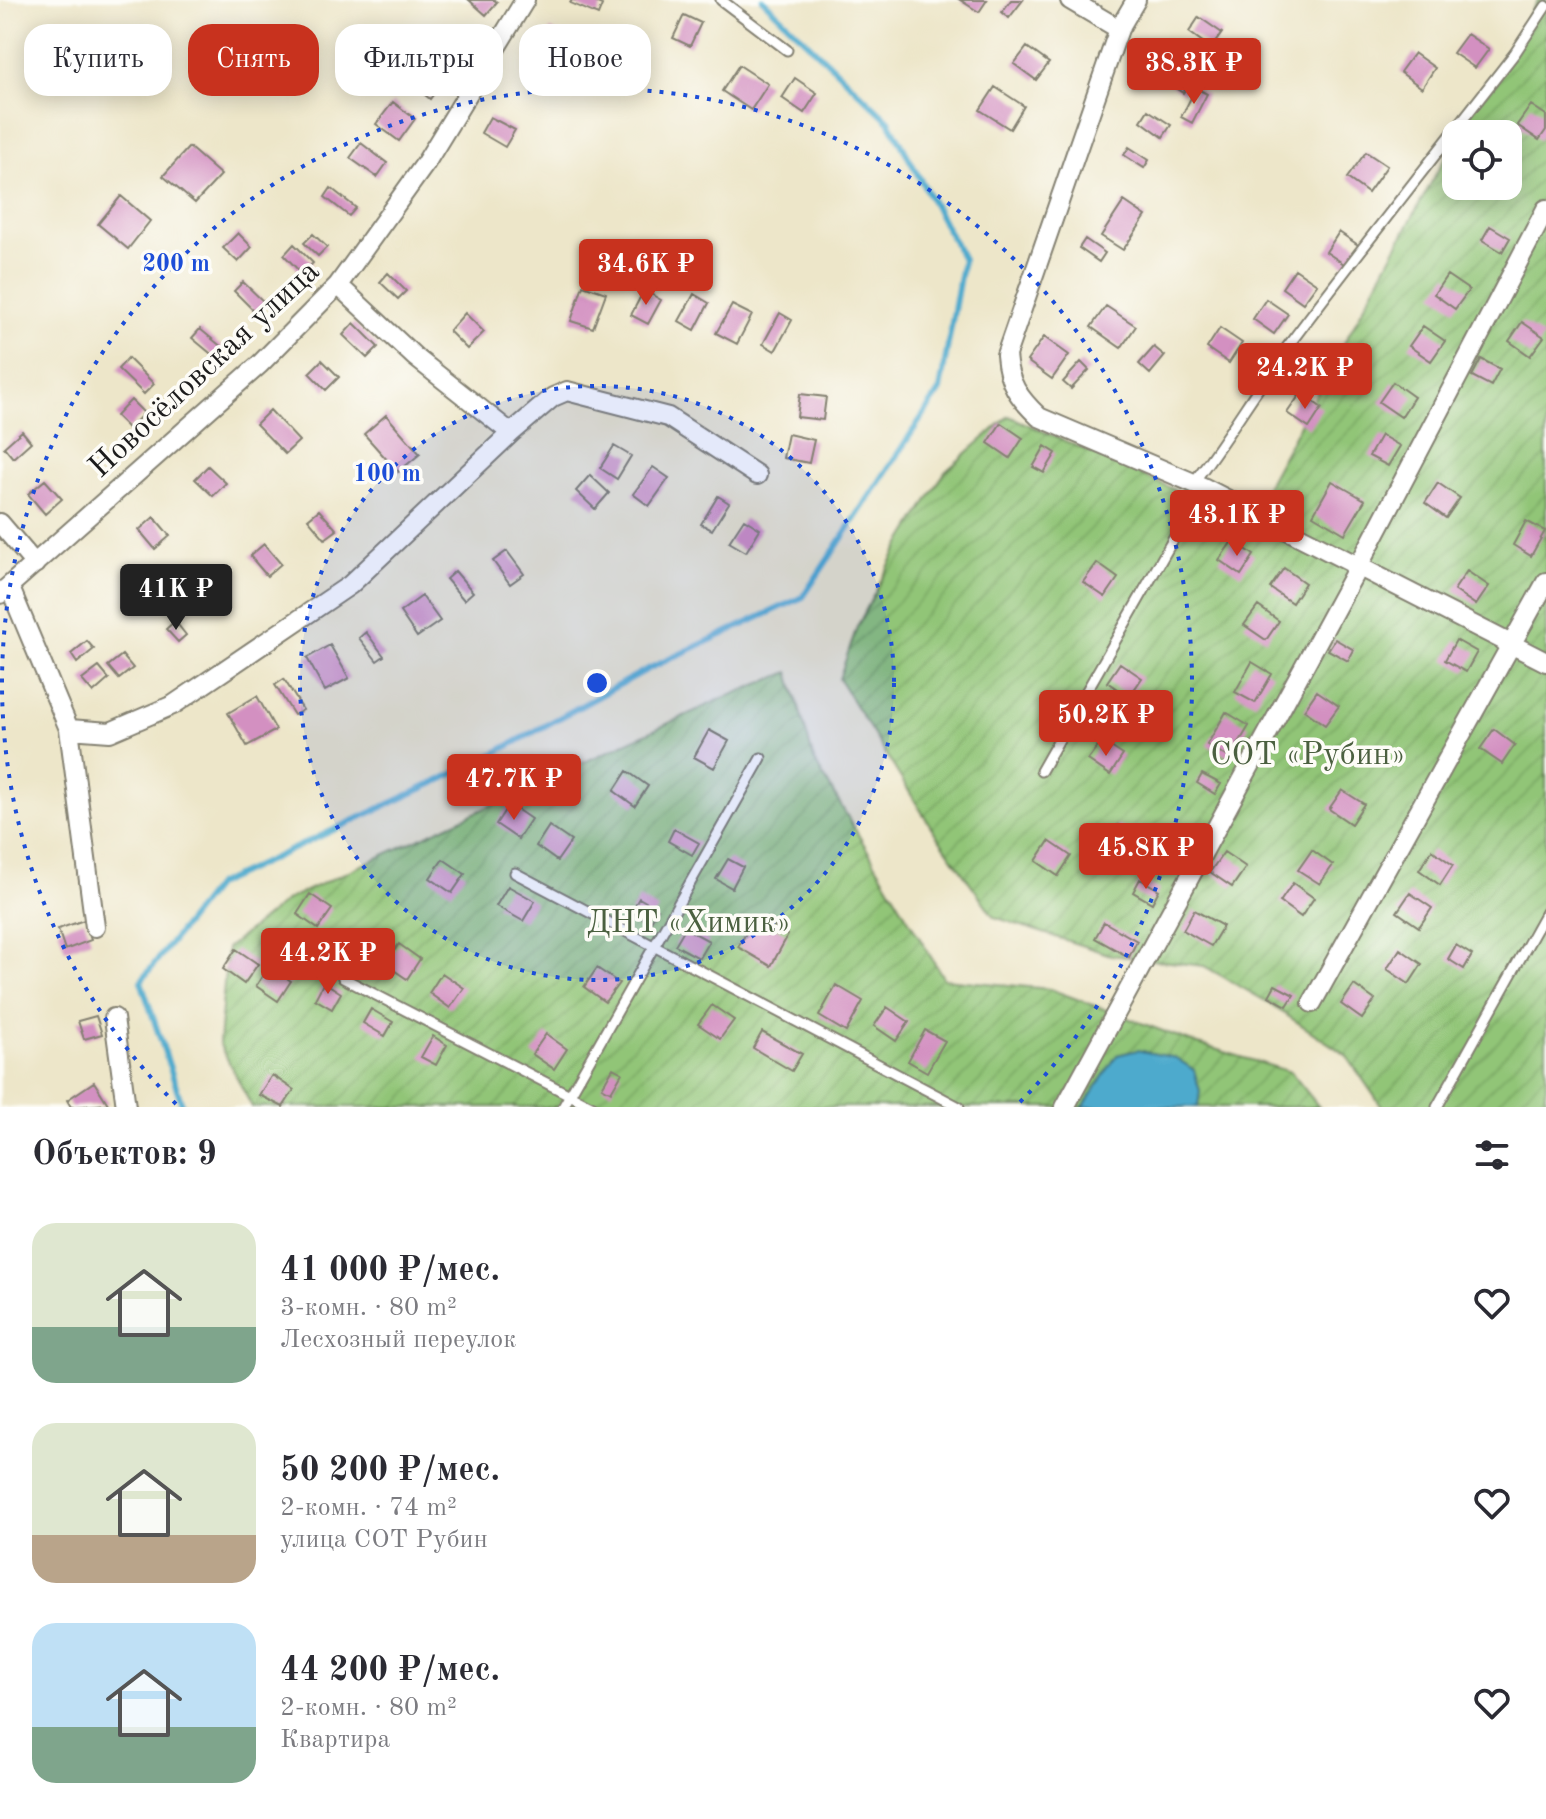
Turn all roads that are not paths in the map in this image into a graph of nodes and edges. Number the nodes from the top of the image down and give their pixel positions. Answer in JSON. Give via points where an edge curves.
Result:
{"nodes":[{"id":1,"x":525,"y":0,"type":"edge"},
{"id":2,"x":721,"y":0,"type":"edge"},
{"id":3,"x":1070,"y":0,"type":"edge"},
{"id":4,"x":1136,"y":0,"type":"edge"},
{"id":5,"x":1546,"y":6,"type":"edge"},
{"id":6,"x":1119,"y":29,"type":"junction"},
{"id":7,"x":787,"y":50,"type":"dead end"},
{"id":8,"x":1546,"y":209,"type":"edge"},
{"id":9,"x":338,"y":285,"type":"junction"},
{"id":10,"x":511,"y":433,"type":"junction"},
{"id":11,"x":757,"y":475,"type":"dead end"},
{"id":12,"x":1198,"y":485,"type":"junction"},
{"id":13,"x":0,"y":523,"type":"edge"},
{"id":14,"x":35,"y":564,"type":"junction"},
{"id":15,"x":1359,"y":565,"type":"junction"},
{"id":16,"x":1546,"y":582,"type":"edge"},
{"id":17,"x":5,"y":591,"type":"edge"},
{"id":18,"x":1514,"y":645,"type":"junction"},
{"id":19,"x":1546,"y":662,"type":"edge"},
{"id":20,"x":69,"y":729,"type":"junction"},
{"id":21,"x":761,"y":758,"type":"dead end"},
{"id":22,"x":1041,"y":771,"type":"dead end"},
{"id":23,"x":515,"y":873,"type":"dead end"},
{"id":24,"x":1546,"y":912,"type":"edge"},
{"id":25,"x":95,"y":927,"type":"dead end"},
{"id":26,"x":651,"y":948,"type":"junction"},
{"id":27,"x":343,"y":978,"type":"dead end"},
{"id":28,"x":1312,"y":1003,"type":"dead end"},
{"id":29,"x":114,"y":1018,"type":"dead end"},
{"id":30,"x":570,"y":1095,"type":"junction"},
{"id":31,"x":126,"y":1107,"type":"edge"},
{"id":32,"x":563,"y":1107,"type":"edge"},
{"id":33,"x":593,"y":1107,"type":"edge"},
{"id":34,"x":959,"y":1107,"type":"edge"},
{"id":35,"x":1065,"y":1107,"type":"edge"},
{"id":36,"x":1437,"y":1107,"type":"edge"}],
"edges":[{"from":1,"to":9,"type":"street","name":"Новосёловская улица","via":[[425,164]]},
{"from":2,"to":7,"type":"lane"},
{"from":3,"to":6,"type":"street"},
{"from":4,"to":6,"type":"street"},
{"from":5,"to":12,"type":"lane","via":[[1258,387]]},
{"from":6,"to":12,"type":"street","via":[[1006,355],[1008,376],[1021,400],[1039,417]]},
{"from":8,"to":15,"type":"street"},
{"from":9,"to":10,"type":"street","via":[[415,357]]},
{"from":9,"to":14,"type":"street","name":"Новосёловская улица","via":[[260,364]]},
{"from":10,"to":11,"type":"street","via":[[567,391],[668,417]]},
{"from":10,"to":20,"type":"street","via":[[350,585],[173,705],[110,732]]},
{"from":12,"to":15,"type":"street"},
{"from":12,"to":22,"type":"lane"},
{"from":13,"to":14,"type":"street"},
{"from":14,"to":17,"type":"street","name":"Новосёловская улица"},
{"from":15,"to":18,"type":"street"},
{"from":15,"to":35,"type":"street"},
{"from":16,"to":18,"type":"street"},
{"from":17,"to":20,"type":"street"},
{"from":18,"to":19,"type":"street"},
{"from":18,"to":28,"type":"street"},
{"from":20,"to":25,"type":"street"},
{"from":21,"to":26,"type":"lane"},
{"from":23,"to":26,"type":"lane"},
{"from":24,"to":36,"type":"lane"},
{"from":26,"to":30,"type":"lane"},
{"from":26,"to":34,"type":"lane"},
{"from":27,"to":30,"type":"lane"},
{"from":29,"to":31,"type":"street"},
{"from":30,"to":32,"type":"lane"},
{"from":30,"to":33,"type":"lane"}]}
